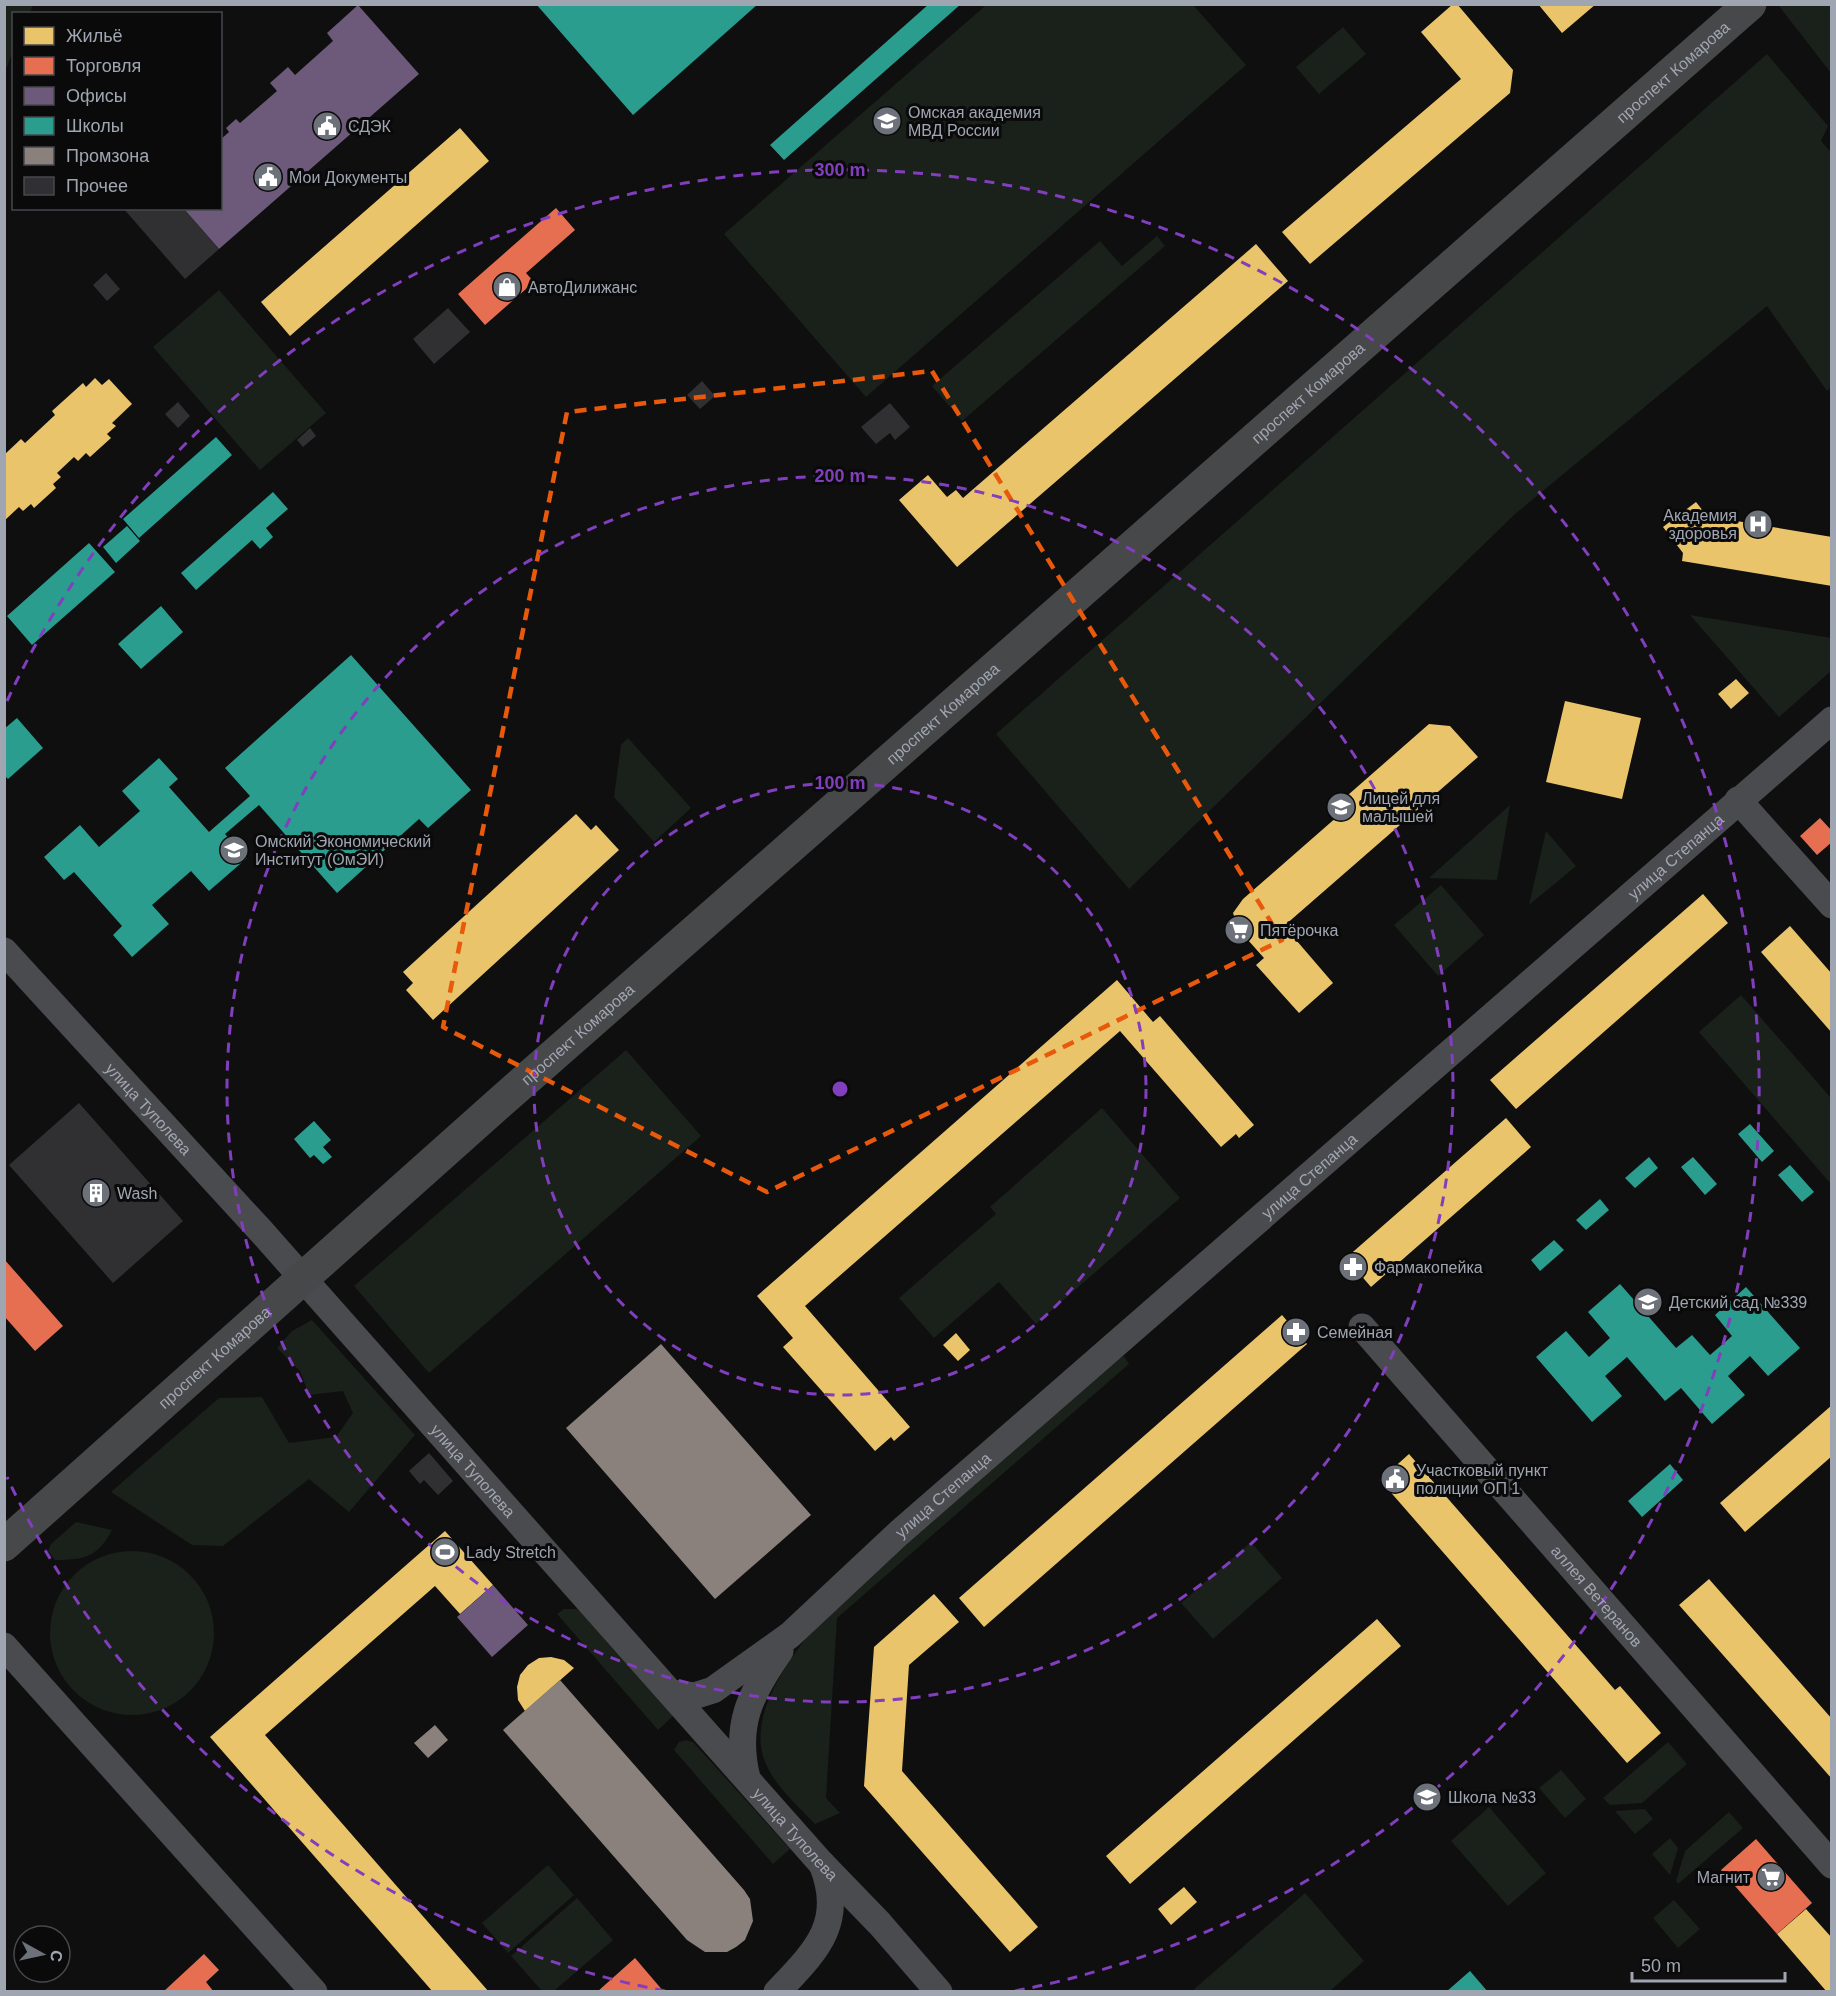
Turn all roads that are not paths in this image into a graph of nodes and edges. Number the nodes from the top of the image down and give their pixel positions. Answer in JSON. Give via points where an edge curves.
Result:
{"nodes":[{"id":1,"x":1750,"y":4,"type":"edge"},
{"id":2,"x":1832,"y":720,"type":"edge"},
{"id":3,"x":1738,"y":800,"type":"junction"},
{"id":4,"x":1832,"y":905,"type":"edge"},
{"id":5,"x":4,"y":951,"type":"edge"},
{"id":6,"x":304,"y":1279,"type":"junction"},
{"id":7,"x":1362,"y":1327,"type":"dead end"},
{"id":8,"x":4,"y":1545,"type":"edge"},
{"id":9,"x":790,"y":1635,"type":"junction"},
{"id":10,"x":4,"y":1647,"type":"edge"},
{"id":11,"x":671,"y":1693,"type":"junction"},
{"id":12,"x":747,"y":1778,"type":"junction"},
{"id":13,"x":821,"y":1863,"type":"junction"},
{"id":14,"x":1832,"y":1865,"type":"edge"},
{"id":15,"x":880,"y":1924,"type":"junction"},
{"id":16,"x":826,"y":1932,"type":"junction"},
{"id":17,"x":314,"y":1992,"type":"edge"},
{"id":18,"x":777,"y":1992,"type":"edge"},
{"id":19,"x":939,"y":1992,"type":"edge"}],
"edges":[{"from":1,"to":6,"type":"main road","name":"проспект Комарова","via":[[505,1097]]},
{"from":2,"to":3,"type":"street","name":"улица Степанца"},
{"from":3,"to":4,"type":"street"},
{"from":3,"to":9,"type":"street","name":"улица Степанца","via":[[899,1533]]},
{"from":5,"to":6,"type":"street","name":"улица Туполева"},
{"from":6,"to":8,"type":"main road","name":"проспект Комарова"},
{"from":6,"to":11,"type":"street","name":"улица Туполева"},
{"from":7,"to":14,"type":"street","name":"аллея Ветеранов"},
{"from":9,"to":11,"type":"street","name":"улица Степанца","via":[[713,1690],[694,1696]]},
{"from":9,"to":12,"type":"street","name":"улица Степанца","via":[[759,1681],[746,1709],[741,1737]]},
{"from":10,"to":17,"type":"street"},
{"from":11,"to":12,"type":"street","name":"улица Туполева"},
{"from":12,"to":13,"type":"street","name":"улица Туполева"},
{"from":13,"to":15,"type":"street","name":"улица Туполева"},
{"from":13,"to":16,"type":"street","via":[[831,1896]]},
{"from":15,"to":16,"type":"street","via":[[852,1919],[837,1923]]},
{"from":15,"to":19,"type":"street","name":"улица Туполева"},
{"from":16,"to":18,"type":"street","via":[[817,1948]]}]}
